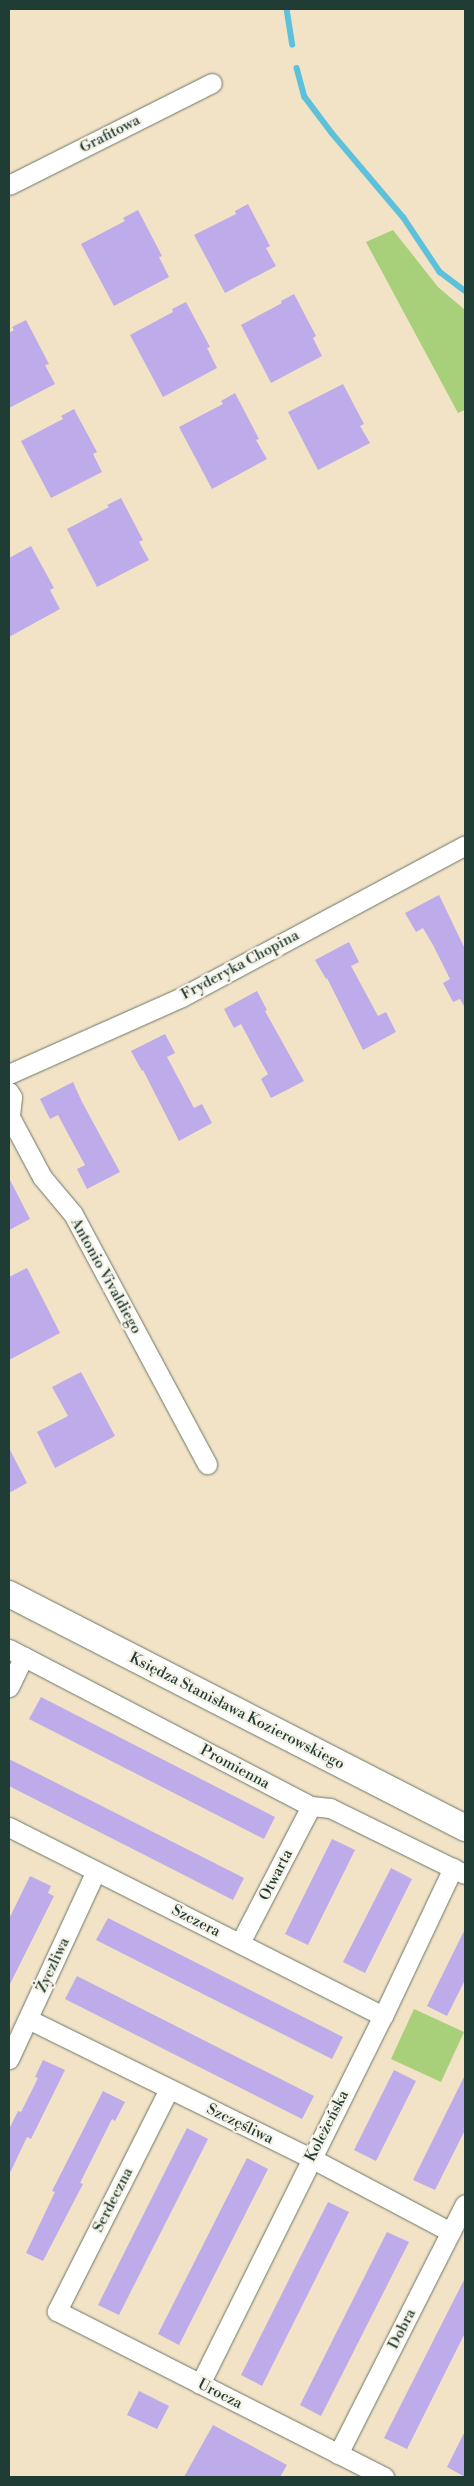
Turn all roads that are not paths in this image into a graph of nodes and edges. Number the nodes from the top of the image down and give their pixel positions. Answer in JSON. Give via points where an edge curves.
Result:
{"nodes":[{"id":1,"x":212,"y":83,"type":"dead end"},
{"id":2,"x":9,"y":186,"type":"edge"},
{"id":3,"x":465,"y":845,"type":"edge"},
{"id":4,"x":9,"y":1074,"type":"edge"},
{"id":5,"x":9,"y":1092,"type":"edge"},
{"id":6,"x":207,"y":1464,"type":"dead end"},
{"id":7,"x":9,"y":1594,"type":"edge"},
{"id":8,"x":16,"y":1652,"type":"edge"},
{"id":9,"x":9,"y":1687,"type":"edge"},
{"id":10,"x":311,"y":1806,"type":"junction"},
{"id":11,"x":9,"y":1827,"type":"edge"},
{"id":12,"x":465,"y":1828,"type":"edge"},
{"id":13,"x":96,"y":1871,"type":"junction"},
{"id":14,"x":459,"y":1871,"type":"edge"},
{"id":15,"x":240,"y":1943,"type":"junction"},
{"id":16,"x":383,"y":2016,"type":"junction"},
{"id":17,"x":28,"y":2019,"type":"junction"},
{"id":18,"x":9,"y":2059,"type":"edge"},
{"id":19,"x":169,"y":2089,"type":"junction"},
{"id":20,"x":311,"y":2158,"type":"junction"},
{"id":21,"x":465,"y":2204,"type":"edge"},
{"id":22,"x":451,"y":2232,"type":"junction"},
{"id":23,"x":57,"y":2312,"type":"joint"},
{"id":24,"x":200,"y":2384,"type":"junction"},
{"id":25,"x":338,"y":2454,"type":"junction"},
{"id":26,"x":384,"y":2477,"type":"edge"}],
"edges":[{"from":1,"to":2,"type":"street","name":"Grafitowa"},
{"from":3,"to":4,"type":"street","name":"Fryderyka Chopina","via":[[182,996]]},
{"from":5,"to":6,"type":"street","name":"Antonio Vivaldiego","via":[[12,1097],[10,1117],[42,1177],[73,1214]]},
{"from":7,"to":12,"type":"street","name":"Księdza Stanisława Kozierowskiego"},
{"from":8,"to":9,"type":"street"},
{"from":8,"to":10,"type":"street","name":"Promienna"},
{"from":10,"to":14,"type":"street","name":"Promienna","via":[[330,1808]]},
{"from":10,"to":15,"type":"street","name":"Otwarta"},
{"from":11,"to":13,"type":"street","name":"Szczera"},
{"from":13,"to":15,"type":"street","name":"Szczera"},
{"from":13,"to":17,"type":"street","name":"Życzliwa"},
{"from":14,"to":16,"type":"street","name":"Koleżeńska"},
{"from":15,"to":16,"type":"street","name":"Szczera"},
{"from":16,"to":20,"type":"street","name":"Koleżeńska"},
{"from":17,"to":18,"type":"street","name":"Życzliwa"},
{"from":17,"to":19,"type":"street","name":"Szczęśliwa"},
{"from":19,"to":20,"type":"street","name":"Szczęśliwa"},
{"from":19,"to":23,"type":"street","name":"Serdeczna"},
{"from":20,"to":22,"type":"street","name":"Szczęśliwa"},
{"from":20,"to":24,"type":"street","name":"Koleżeńska"},
{"from":21,"to":22,"type":"street","name":"Dobra"},
{"from":22,"to":25,"type":"street","name":"Dobra"},
{"from":23,"to":24,"type":"street","name":"Urocza"},
{"from":24,"to":25,"type":"street","name":"Urocza"},
{"from":25,"to":26,"type":"street","name":"Urocza"}]}
